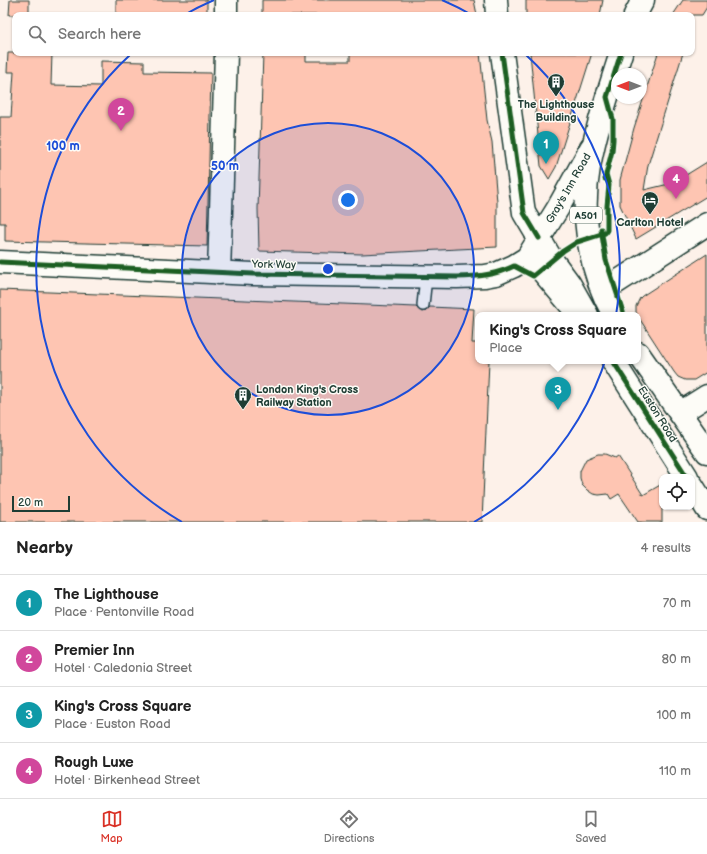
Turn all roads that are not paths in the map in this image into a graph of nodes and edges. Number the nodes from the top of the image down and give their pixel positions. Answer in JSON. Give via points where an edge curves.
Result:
{"nodes":[{"id":1,"x":226,"y":0,"type":"edge"},
{"id":2,"x":496,"y":0,"type":"edge"},
{"id":3,"x":643,"y":0,"type":"edge"},
{"id":4,"x":226,"y":12,"type":"edge"},
{"id":5,"x":497,"y":12,"type":"edge"},
{"id":6,"x":637,"y":12,"type":"edge"},
{"id":7,"x":226,"y":56,"type":"edge"},
{"id":8,"x":502,"y":56,"type":"edge"},
{"id":9,"x":620,"y":56,"type":"edge"},
{"id":10,"x":595,"y":138,"type":"junction"},
{"id":11,"x":707,"y":224,"type":"edge"},
{"id":12,"x":538,"y":254,"type":"junction"},
{"id":13,"x":0,"y":262,"type":"edge"},
{"id":14,"x":220,"y":273,"type":"junction"},
{"id":15,"x":426,"y":277,"type":"junction"},
{"id":16,"x":603,"y":291,"type":"junction"},
{"id":17,"x":423,"y":305,"type":"dead end"},
{"id":18,"x":577,"y":312,"type":"edge"},
{"id":19,"x":585,"y":312,"type":"edge"},
{"id":20,"x":613,"y":312,"type":"edge"},
{"id":21,"x":641,"y":357,"type":"edge"},
{"id":22,"x":615,"y":364,"type":"edge"},
{"id":23,"x":707,"y":396,"type":"edge"},
{"id":24,"x":680,"y":413,"type":"junction"},
{"id":25,"x":707,"y":452,"type":"edge"},
{"id":26,"x":685,"y":474,"type":"edge"},
{"id":27,"x":695,"y":490,"type":"edge"},
{"id":28,"x":707,"y":509,"type":"edge"}],
"edges":[{"from":1,"to":4,"type":"main road"},
{"from":2,"to":5,"type":"main road"},
{"from":3,"to":6,"type":"main road"},
{"from":7,"to":14,"type":"main road"},
{"from":8,"to":12,"type":"main road","via":[[524,213]]},
{"from":9,"to":10,"type":"main road","name":"Gray's Inn Road","number":"A501"},
{"from":10,"to":12,"type":"main road","name":"Gray's Inn Road"},
{"from":10,"to":16,"type":"main road","name":"Gray's Inn Road","number":"A501","via":[[588,169],[586,207],[594,265]]},
{"from":11,"to":16,"type":"main road"},
{"from":12,"to":15,"type":"main road","name":"York Way","via":[[506,270],[485,276]]},
{"from":12,"to":18,"type":"main road"},
{"from":12,"to":19,"type":"main road","via":[[569,284]]},
{"from":13,"to":14,"type":"main road","name":"York Way"},
{"from":14,"to":15,"type":"main road","name":"York Way"},
{"from":15,"to":17,"type":"lane"},
{"from":16,"to":20,"type":"main road","number":"A501"},
{"from":21,"to":24,"type":"main road","name":"Euston Road"},
{"from":22,"to":26,"type":"main road","name":"Euston Road"},
{"from":23,"to":24,"type":"main road"},
{"from":24,"to":25,"type":"main road","name":"Euston Road"},
{"from":27,"to":28,"type":"main road"}]}
